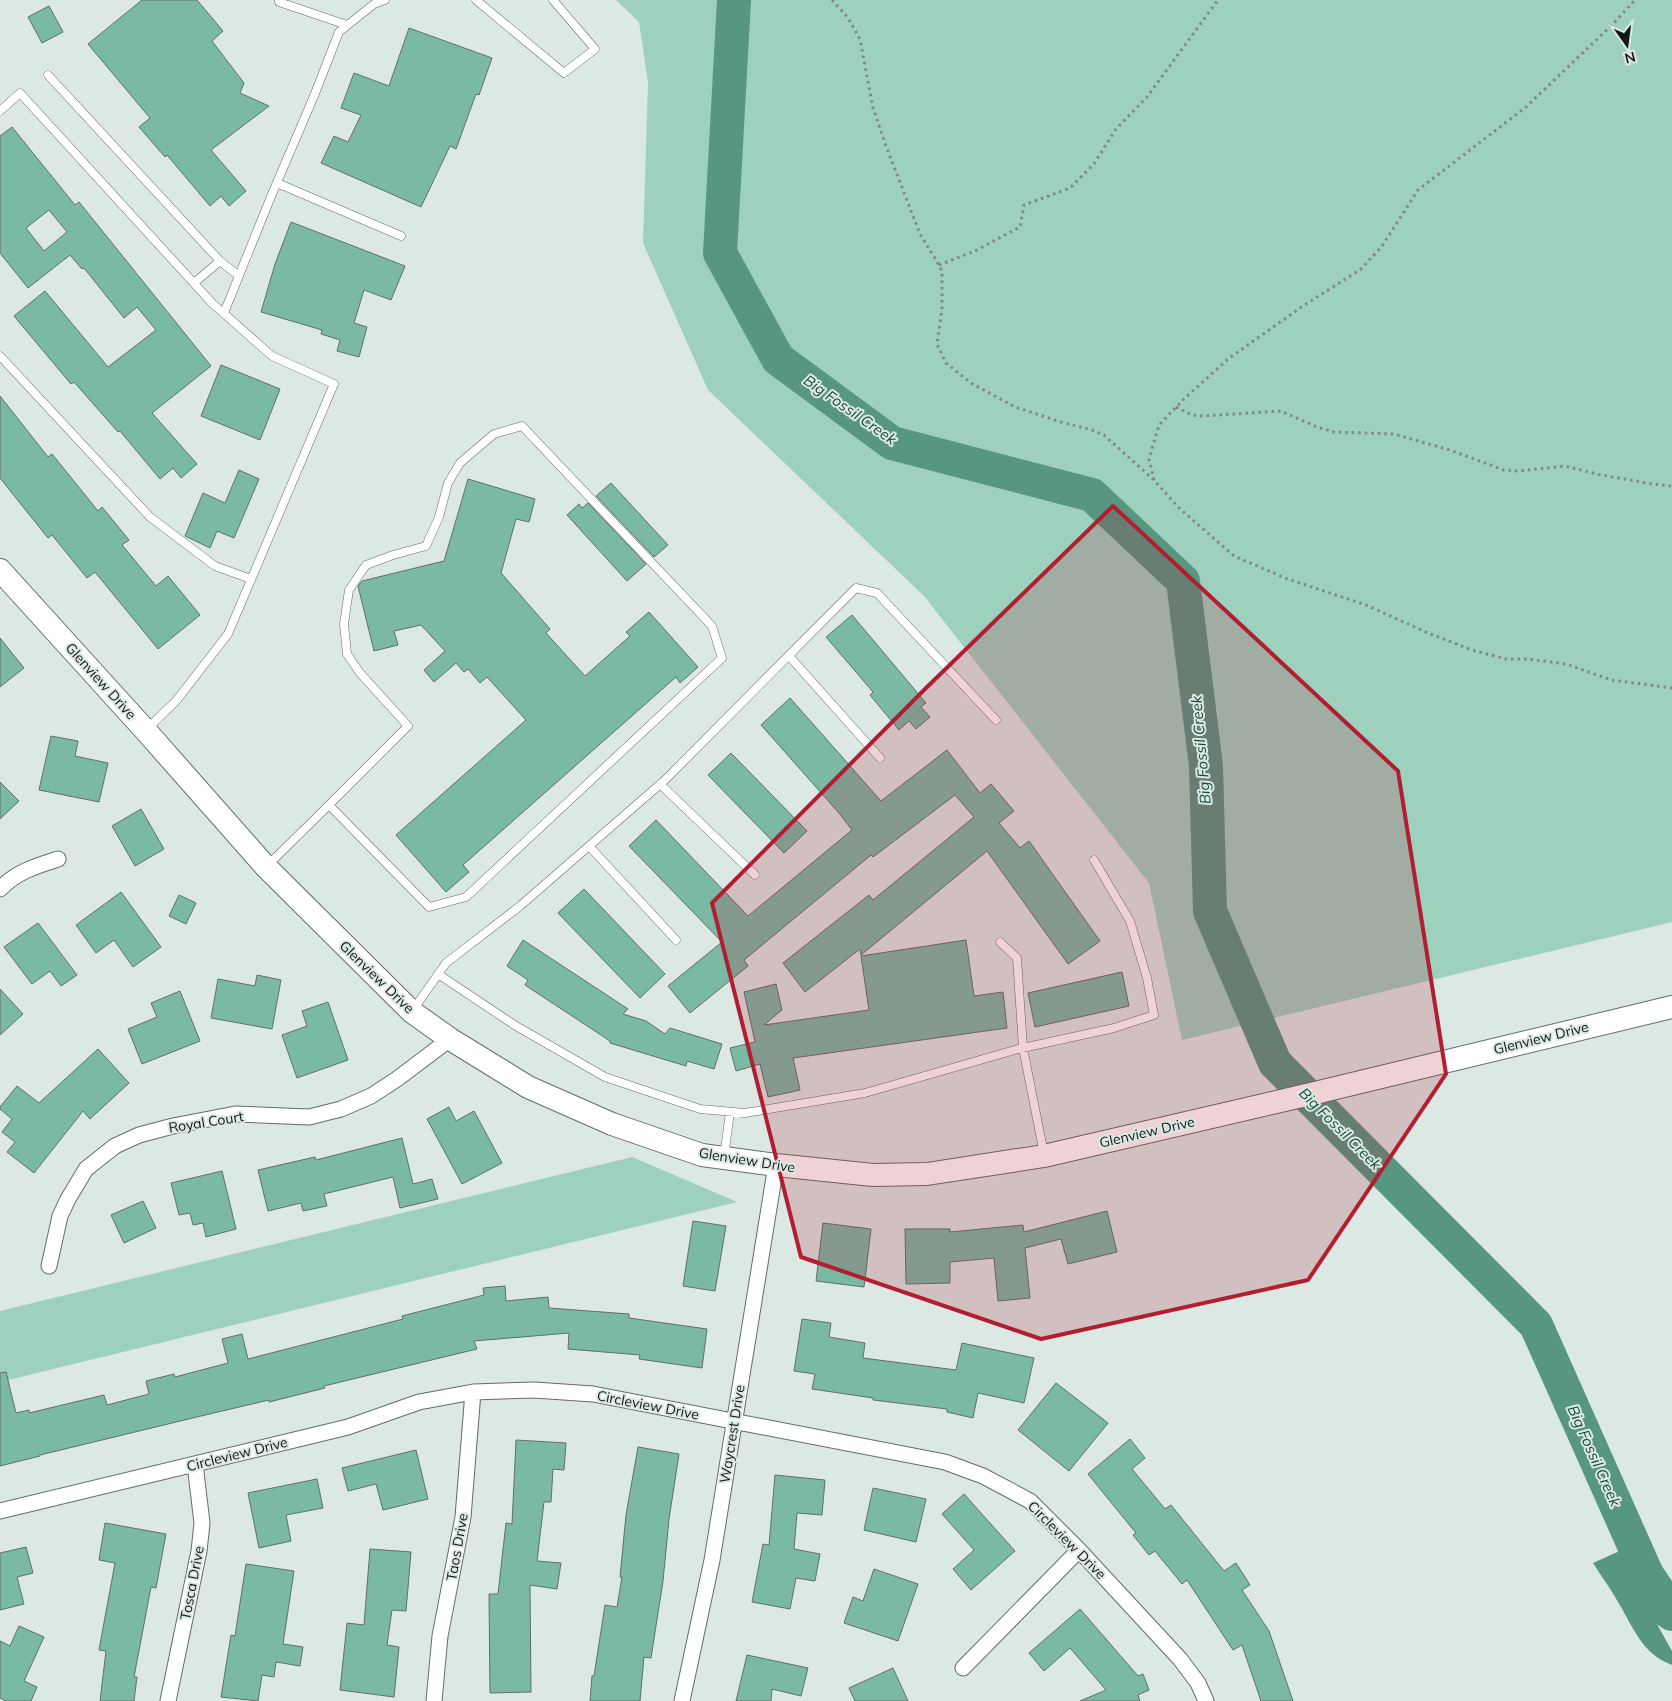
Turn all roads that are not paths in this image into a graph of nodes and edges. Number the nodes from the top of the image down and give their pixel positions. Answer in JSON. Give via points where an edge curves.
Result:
{"nodes":[{"id":1,"x":278,"y":0,"type":"edge"},
{"id":2,"x":386,"y":0,"type":"edge"},
{"id":3,"x":476,"y":0,"type":"edge"},
{"id":4,"x":553,"y":0,"type":"edge"},
{"id":5,"x":347,"y":25,"type":"junction"},
{"id":6,"x":48,"y":75,"type":"dead end"},
{"id":7,"x":0,"y":112,"type":"edge"},
{"id":8,"x":277,"y":184,"type":"junction"},
{"id":9,"x":401,"y":236,"type":"dead end"},
{"id":10,"x":220,"y":261,"type":"junction"},
{"id":11,"x":239,"y":276,"type":"junction"},
{"id":12,"x":194,"y":283,"type":"junction"},
{"id":13,"x":224,"y":313,"type":"junction"},
{"id":14,"x":0,"y":356,"type":"edge"},
{"id":15,"x":0,"y":570,"type":"edge"},
{"id":16,"x":251,"y":579,"type":"junction"},
{"id":17,"x":789,"y":656,"type":"junction"},
{"id":18,"x":996,"y":720,"type":"dead end"},
{"id":19,"x":146,"y":731,"type":"junction"},
{"id":20,"x":880,"y":758,"type":"dead end"},
{"id":21,"x":660,"y":784,"type":"junction"},
{"id":22,"x":328,"y":806,"type":"junction"},
{"id":23,"x":589,"y":846,"type":"junction"},
{"id":24,"x":58,"y":860,"type":"dead end"},
{"id":25,"x":1094,"y":860,"type":"dead end"},
{"id":26,"x":266,"y":867,"type":"junction"},
{"id":27,"x":755,"y":875,"type":"dead end"},
{"id":28,"x":0,"y":889,"type":"edge"},
{"id":29,"x":676,"y":940,"type":"dead end"},
{"id":30,"x":1000,"y":942,"type":"dead end"},
{"id":31,"x":438,"y":974,"type":"junction"},
{"id":32,"x":1672,"y":1007,"type":"edge"},
{"id":33,"x":412,"y":1012,"type":"junction"},
{"id":34,"x":450,"y":1039,"type":"junction"},
{"id":35,"x":1023,"y":1048,"type":"junction"},
{"id":36,"x":730,"y":1112,"type":"junction"},
{"id":37,"x":1044,"y":1156,"type":"junction"},
{"id":38,"x":723,"y":1158,"type":"junction"},
{"id":39,"x":776,"y":1165,"type":"junction"},
{"id":40,"x":49,"y":1266,"type":"dead end"},
{"id":41,"x":473,"y":1392,"type":"junction"},
{"id":42,"x":734,"y":1421,"type":"junction"},
{"id":43,"x":195,"y":1464,"type":"junction"},
{"id":44,"x":0,"y":1511,"type":"edge"},
{"id":45,"x":1079,"y":1550,"type":"junction"},
{"id":46,"x":963,"y":1668,"type":"dead end"},
{"id":47,"x":168,"y":1701,"type":"edge"},
{"id":48,"x":434,"y":1701,"type":"edge"},
{"id":49,"x":682,"y":1701,"type":"edge"},
{"id":50,"x":1206,"y":1701,"type":"edge"}],
"edges":[{"from":1,"to":5,"type":"lane"},
{"from":2,"to":5,"type":"lane","via":[[374,4]]},
{"from":3,"to":4,"type":"lane","via":[[564,73],[594,49]]},
{"from":5,"to":8,"type":"lane","via":[[339,32]]},
{"from":6,"to":10,"type":"lane"},
{"from":7,"to":12,"type":"lane","via":[[20,93]]},
{"from":8,"to":9,"type":"lane"},
{"from":8,"to":11,"type":"lane"},
{"from":10,"to":11,"type":"lane"},
{"from":10,"to":12,"type":"lane"},
{"from":11,"to":13,"type":"lane"},
{"from":12,"to":13,"type":"lane"},
{"from":13,"to":16,"type":"lane","via":[[272,356],[334,384]]},
{"from":14,"to":16,"type":"lane","via":[[150,517],[215,566]]},
{"from":15,"to":19,"type":"main road","name":"Glenview Drive"},
{"from":16,"to":19,"type":"lane","via":[[228,634],[176,701]]},
{"from":17,"to":18,"type":"lane","via":[[856,588],[877,593]]},
{"from":17,"to":20,"type":"lane"},
{"from":17,"to":21,"type":"lane"},
{"from":19,"to":26,"type":"main road","name":"Glenview Drive"},
{"from":21,"to":23,"type":"lane"},
{"from":21,"to":27,"type":"lane"},
{"from":22,"to":22,"type":"lane","via":[[429,907],[466,897],[722,658],[712,626],[522,426],[494,434],[460,464],[448,484],[439,517],[426,546],[366,565],[349,590],[344,624],[347,654],[408,726]]},
{"from":22,"to":26,"type":"lane"},
{"from":23,"to":29,"type":"lane"},
{"from":23,"to":31,"type":"lane","via":[[520,906],[446,962]]},
{"from":24,"to":28,"type":"street","via":[[27,870]]},
{"from":25,"to":35,"type":"lane","via":[[1130,921],[1154,1015],[1114,1028]]},
{"from":26,"to":33,"type":"main road","name":"Glenview Drive"},
{"from":30,"to":35,"type":"lane","via":[[1017,958]]},
{"from":31,"to":33,"type":"lane"},
{"from":31,"to":36,"type":"lane","via":[[516,1026],[604,1078],[700,1109]]},
{"from":32,"to":37,"type":"main road","name":"Glenview Drive"},
{"from":33,"to":34,"type":"main road","name":"Glenview Drive"},
{"from":34,"to":38,"type":"main road","name":"Glenview Drive","via":[[528,1087],[612,1124]]},
{"from":34,"to":40,"type":"street","name":"Royal Court","via":[[397,1080],[341,1109],[309,1117],[235,1114],[173,1126],[115,1146],[86,1169],[68,1198],[60,1216]]},
{"from":35,"to":36,"type":"lane","via":[[865,1093],[745,1113]]},
{"from":35,"to":37,"type":"lane"},
{"from":36,"to":38,"type":"lane"},
{"from":37,"to":39,"type":"main road","name":"Glenview Drive","via":[[927,1174],[873,1175]]},
{"from":38,"to":39,"type":"main road","name":"Glenview Drive"},
{"from":39,"to":42,"type":"street","name":"Waycrest Drive"},
{"from":41,"to":42,"type":"street","name":"Circleview Drive","via":[[534,1390],[593,1394]]},
{"from":41,"to":43,"type":"street","name":"Circleview Drive","via":[[419,1402],[348,1427]]},
{"from":41,"to":48,"type":"street","name":"Taos Drive","via":[[463,1517],[440,1636]]},
{"from":42,"to":45,"type":"street","name":"Circleview Drive","via":[[945,1462],[983,1476],[1030,1501]]},
{"from":42,"to":49,"type":"street","name":"Waycrest Drive","via":[[712,1560]]},
{"from":43,"to":44,"type":"street","name":"Circleview Drive"},
{"from":43,"to":47,"type":"street","name":"Tosca Drive","via":[[202,1523],[199,1551]]},
{"from":45,"to":46,"type":"street"},
{"from":45,"to":50,"type":"street","name":"Circleview Drive","via":[[1180,1659]]}]}
